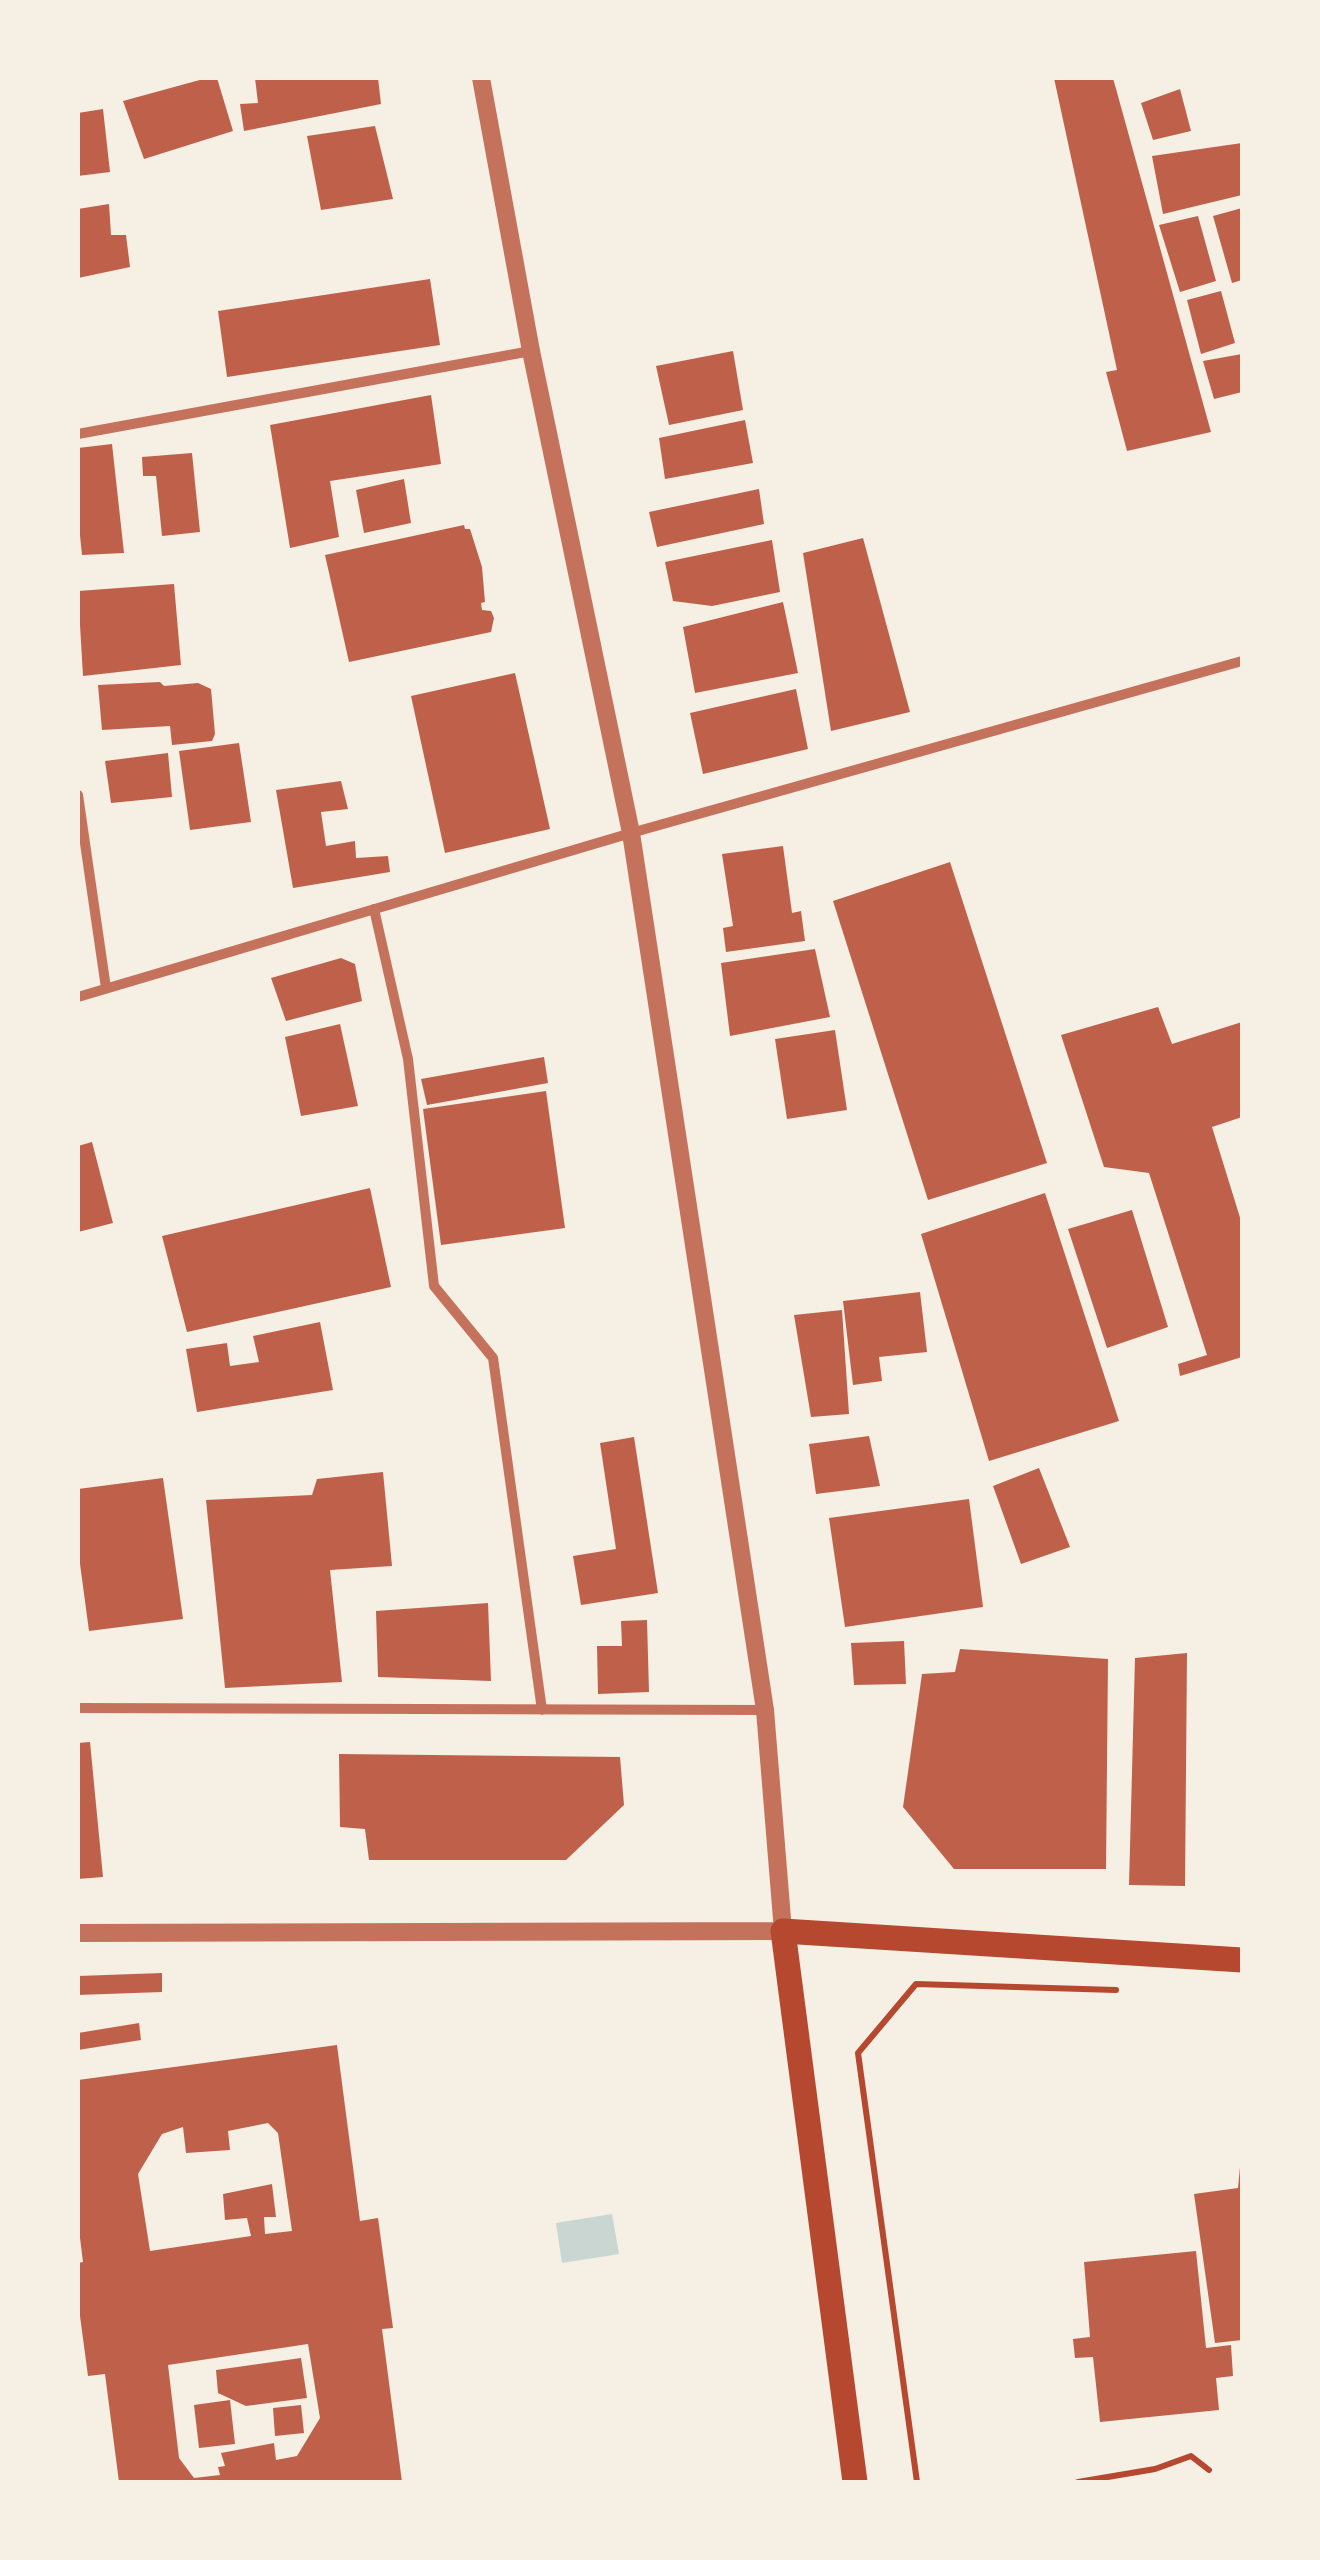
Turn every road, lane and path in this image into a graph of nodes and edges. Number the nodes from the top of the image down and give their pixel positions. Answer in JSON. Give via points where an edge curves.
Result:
{"nodes":[{"id":1,"x":481,"y":78,"type":"edge"},
{"id":2,"x":531,"y":350,"type":"junction"},
{"id":3,"x":78,"y":434,"type":"edge"},
{"id":4,"x":1242,"y":662,"type":"edge"},
{"id":5,"x":78,"y":796,"type":"edge"},
{"id":6,"x":630,"y":833,"type":"junction"},
{"id":7,"x":374,"y":909,"type":"junction"},
{"id":8,"x":106,"y":988,"type":"junction"},
{"id":9,"x":78,"y":997,"type":"edge"},
{"id":10,"x":78,"y":1708,"type":"edge"},
{"id":11,"x":542,"y":1710,"type":"junction"},
{"id":12,"x":765,"y":1710,"type":"junction"},
{"id":13,"x":783,"y":1931,"type":"junction"},
{"id":14,"x":78,"y":1933,"type":"edge"},
{"id":15,"x":1242,"y":1960,"type":"edge"},
{"id":16,"x":1124,"y":1990,"type":"dead end"},
{"id":17,"x":1210,"y":2470,"type":"dead end"},
{"id":18,"x":855,"y":2482,"type":"edge"},
{"id":19,"x":917,"y":2482,"type":"edge"},
{"id":20,"x":1078,"y":2482,"type":"edge"}],
"edges":[{"from":1,"to":2,"type":"street"},
{"from":2,"to":3,"type":"street"},
{"from":2,"to":6,"type":"street"},
{"from":4,"to":6,"type":"street"},
{"from":5,"to":8,"type":"street"},
{"from":6,"to":7,"type":"street"},
{"from":6,"to":12,"type":"street"},
{"from":7,"to":8,"type":"street"},
{"from":7,"to":11,"type":"street","via":[[408,1058],[434,1286],[493,1358]]},
{"from":8,"to":9,"type":"street"},
{"from":10,"to":11,"type":"street"},
{"from":11,"to":12,"type":"street"},
{"from":12,"to":13,"type":"street"},
{"from":13,"to":14,"type":"street"},
{"from":13,"to":15,"type":"main road"},
{"from":13,"to":18,"type":"main road"},
{"from":16,"to":19,"type":"path","via":[[916,1984],[858,2053]]},
{"from":17,"to":20,"type":"path","via":[[1191,2456],[1155,2470]]}]}
